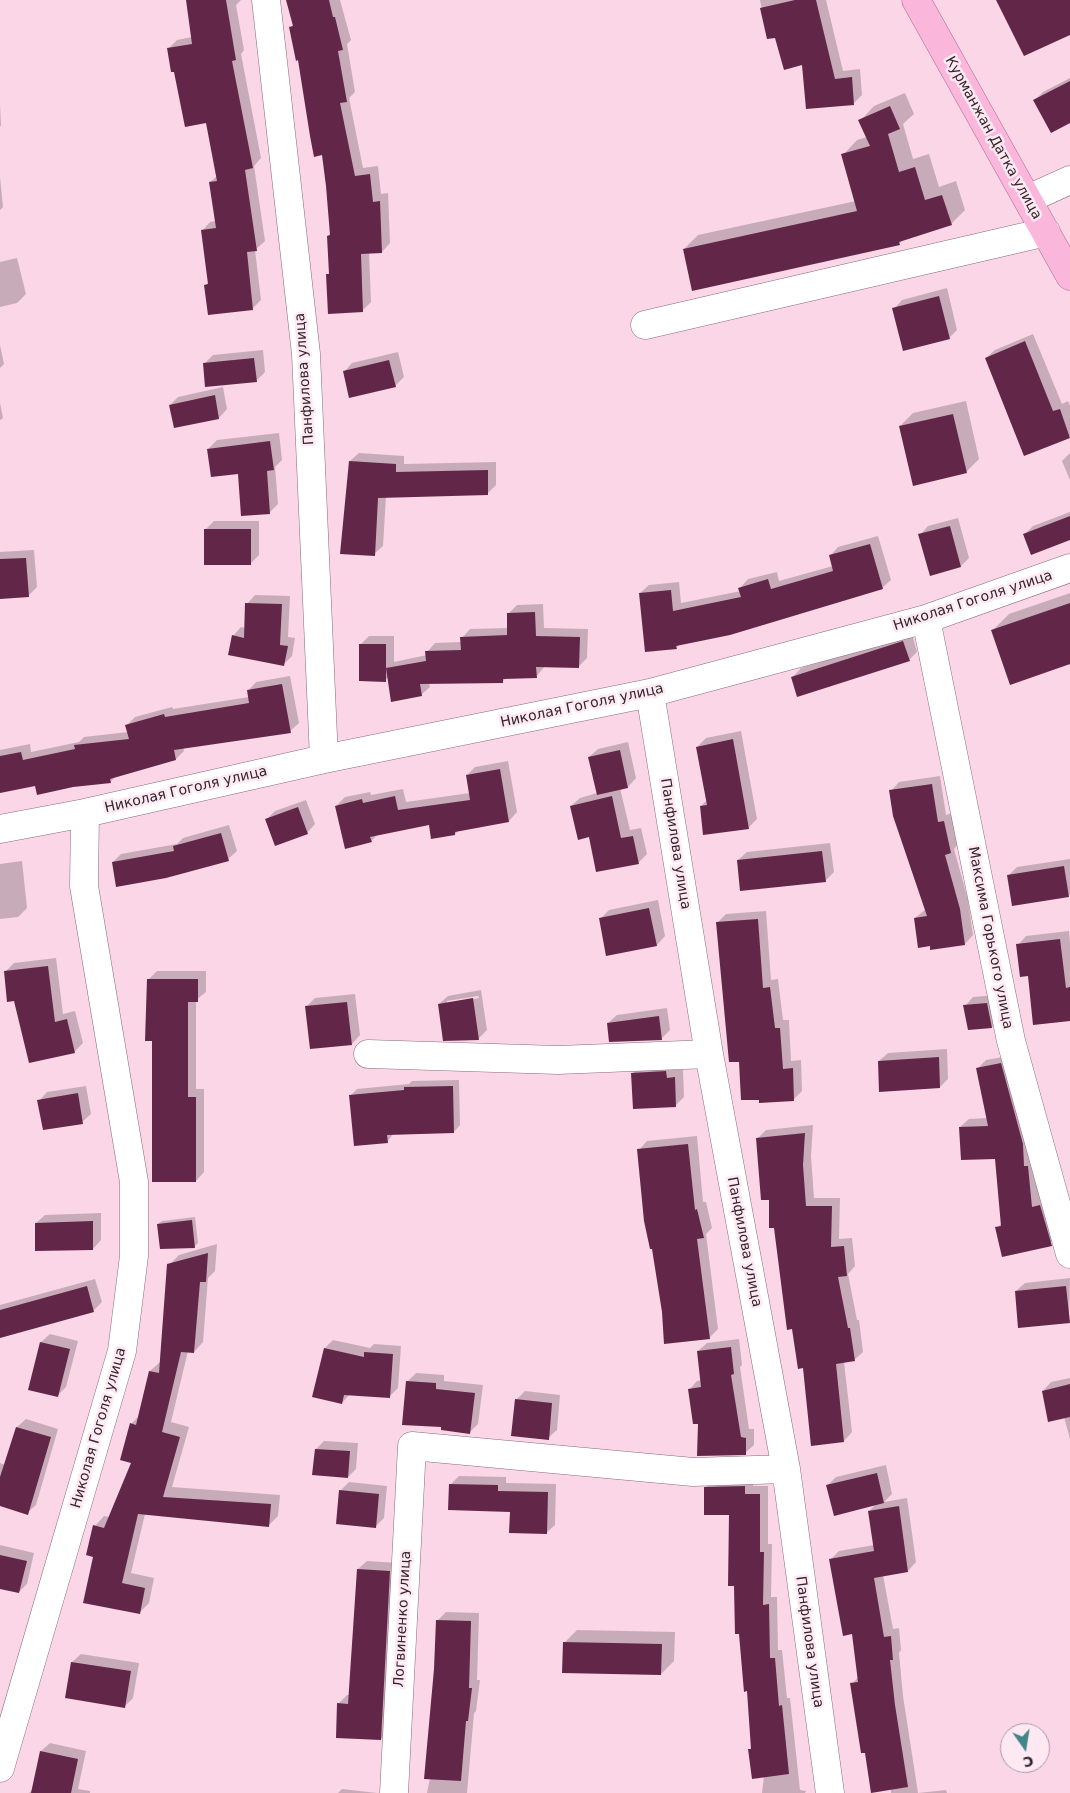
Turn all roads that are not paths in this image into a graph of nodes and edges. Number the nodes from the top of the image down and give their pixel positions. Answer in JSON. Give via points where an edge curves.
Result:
{"nodes":[{"id":1,"x":266,"y":0,"type":"edge"},
{"id":2,"x":916,"y":0,"type":"edge"},
{"id":3,"x":1070,"y":180,"type":"edge"},
{"id":4,"x":1028,"y":199,"type":"junction"},
{"id":5,"x":1046,"y":232,"type":"junction"},
{"id":6,"x":1070,"y":276,"type":"edge"},
{"id":7,"x":645,"y":325,"type":"dead end"},
{"id":8,"x":1070,"y":568,"type":"edge"},
{"id":9,"x":926,"y":619,"type":"junction"},
{"id":10,"x":650,"y":693,"type":"junction"},
{"id":11,"x":324,"y":759,"type":"junction"},
{"id":12,"x":86,"y":813,"type":"junction"},
{"id":13,"x":0,"y":829,"type":"edge"},
{"id":14,"x":368,"y":1054,"type":"dead end"},
{"id":15,"x":709,"y":1054,"type":"junction"},
{"id":16,"x":1070,"y":1254,"type":"edge"},
{"id":17,"x":786,"y":1469,"type":"junction"},
{"id":18,"x":0,"y":1768,"type":"edge"},
{"id":19,"x":394,"y":1793,"type":"edge"},
{"id":20,"x":830,"y":1793,"type":"edge"}],
"edges":[{"from":1,"to":11,"type":"street","name":"Панфилова улица","via":[[306,354]]},
{"from":2,"to":4,"type":"main road","name":"Курманжан Датка улица"},
{"from":3,"to":4,"type":"street"},
{"from":4,"to":5,"type":"main road","name":"Курманжан Датка улица"},
{"from":5,"to":6,"type":"main road","name":"Курманжан Датка улица"},
{"from":5,"to":7,"type":"street"},
{"from":8,"to":9,"type":"street","name":"Николая Гоголя улица"},
{"from":9,"to":10,"type":"street","name":"Николая Гоголя улица"},
{"from":9,"to":16,"type":"street","name":"Максима Горького улица","via":[[1011,1041]]},
{"from":10,"to":11,"type":"street","name":"Николая Гоголя улица"},
{"from":10,"to":15,"type":"street","name":"Панфилова улица"},
{"from":11,"to":12,"type":"street","name":"Николая Гоголя улица"},
{"from":12,"to":13,"type":"street","name":"Николая Гоголя улица"},
{"from":12,"to":18,"type":"street","name":"Николая Гоголя улица","via":[[84,886],[134,1182],[134,1256],[122,1351]]},
{"from":14,"to":15,"type":"street","via":[[558,1060]]},
{"from":15,"to":17,"type":"street","name":"Панфилова улица"},
{"from":17,"to":19,"type":"street","name":"Логвиненко улица","via":[[693,1472],[412,1446]]},
{"from":17,"to":20,"type":"street","name":"Панфилова улица"}]}
